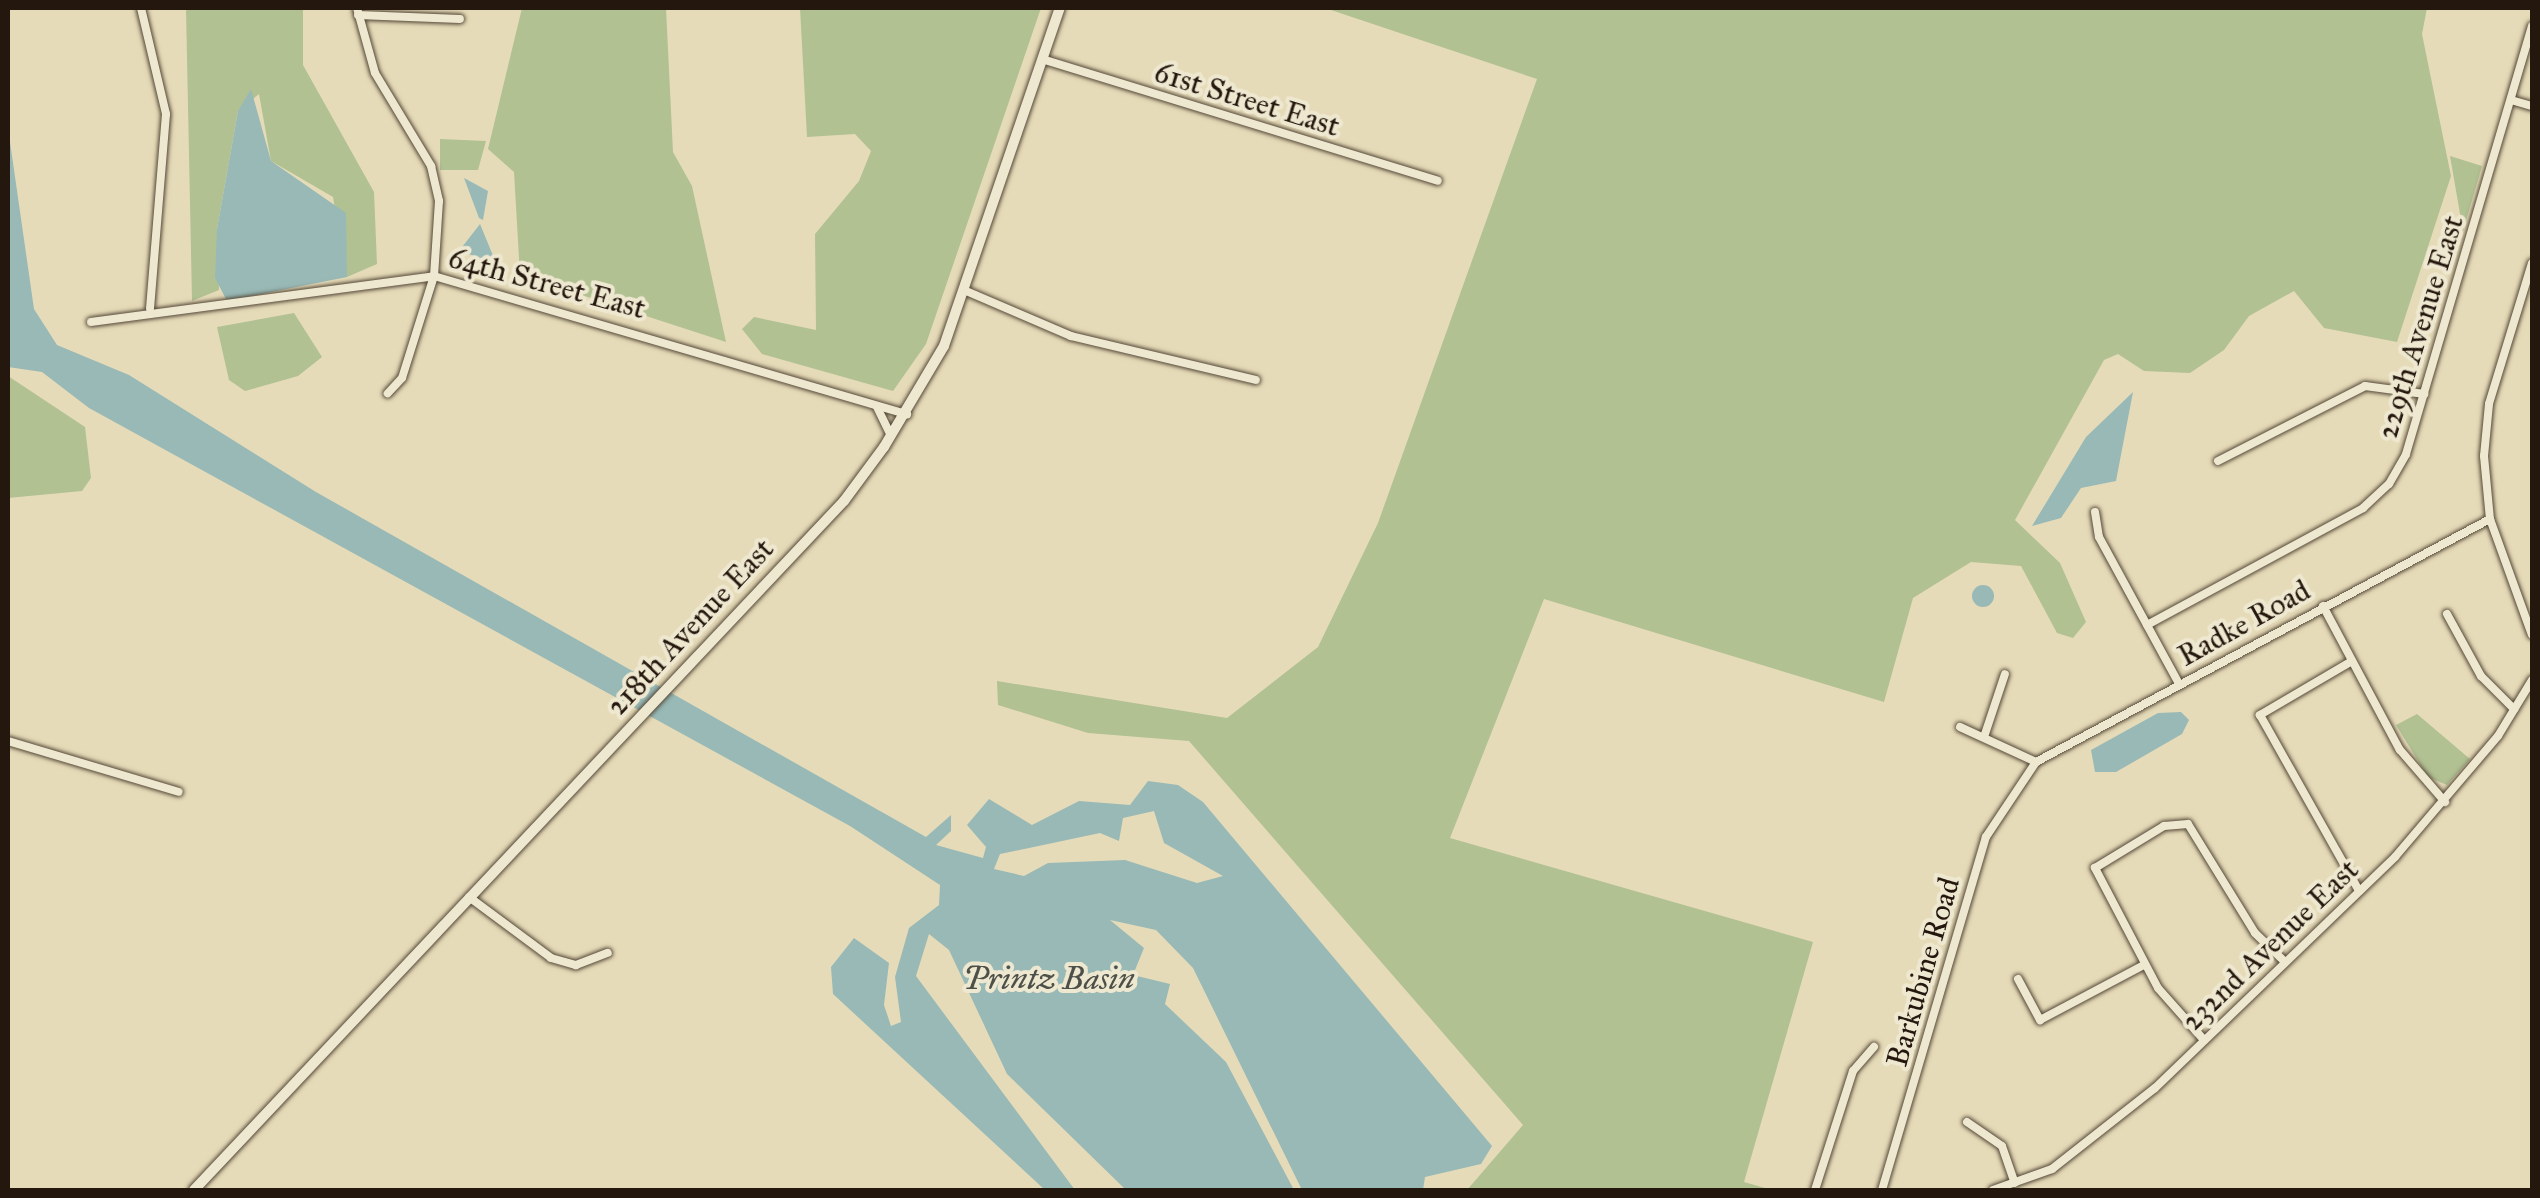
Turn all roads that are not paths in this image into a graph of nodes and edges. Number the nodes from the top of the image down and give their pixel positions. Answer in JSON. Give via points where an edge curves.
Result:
{"nodes":[{"id":1,"x":141,"y":8,"type":"edge"},
{"id":2,"x":1060,"y":8,"type":"edge"},
{"id":3,"x":358,"y":11,"type":"edge"},
{"id":4,"x":460,"y":19,"type":"dead end"},
{"id":5,"x":2532,"y":26,"type":"edge"},
{"id":6,"x":1042,"y":59,"type":"junction"},
{"id":7,"x":2511,"y":100,"type":"junction"},
{"id":8,"x":2532,"y":106,"type":"edge"},
{"id":9,"x":1438,"y":182,"type":"dead end"},
{"id":10,"x":2532,"y":263,"type":"edge"},
{"id":11,"x":434,"y":276,"type":"junction"},
{"id":12,"x":966,"y":291,"type":"junction"},
{"id":13,"x":150,"y":308,"type":"junction"},
{"id":14,"x":91,"y":322,"type":"dead end"},
{"id":15,"x":1256,"y":380,"type":"dead end"},
{"id":16,"x":388,"y":393,"type":"dead end"},
{"id":17,"x":2424,"y":394,"type":"junction"},
{"id":18,"x":870,"y":401,"type":"junction"},
{"id":19,"x":907,"y":414,"type":"junction"},
{"id":20,"x":889,"y":440,"type":"junction"},
{"id":21,"x":2218,"y":461,"type":"dead end"},
{"id":22,"x":2095,"y":512,"type":"dead end"},
{"id":23,"x":2490,"y":520,"type":"junction"},
{"id":24,"x":2322,"y":606,"type":"junction"},
{"id":25,"x":2447,"y":614,"type":"dead end"},
{"id":26,"x":2147,"y":625,"type":"junction"},
{"id":27,"x":2532,"y":635,"type":"edge"},
{"id":28,"x":2352,"y":661,"type":"junction"},
{"id":29,"x":2005,"y":674,"type":"dead end"},
{"id":30,"x":2532,"y":680,"type":"edge"},
{"id":31,"x":2179,"y":684,"type":"junction"},
{"id":32,"x":2514,"y":709,"type":"junction"},
{"id":33,"x":1960,"y":727,"type":"dead end"},
{"id":34,"x":1985,"y":734,"type":"junction"},
{"id":35,"x":8,"y":741,"type":"edge"},
{"id":36,"x":2036,"y":762,"type":"junction"},
{"id":37,"x":2025,"y":774,"type":"joint"},
{"id":38,"x":179,"y":792,"type":"dead end"},
{"id":39,"x":2445,"y":802,"type":"junction"},
{"id":40,"x":2359,"y":891,"type":"junction"},
{"id":41,"x":469,"y":897,"type":"junction"},
{"id":42,"x":608,"y":954,"type":"dead end"},
{"id":43,"x":2285,"y":962,"type":"junction"},
{"id":44,"x":2144,"y":965,"type":"junction"},
{"id":45,"x":2018,"y":979,"type":"dead end"},
{"id":46,"x":2204,"y":1040,"type":"junction"},
{"id":47,"x":1874,"y":1047,"type":"dead end"},
{"id":48,"x":1966,"y":1122,"type":"dead end"},
{"id":49,"x":2016,"y":1182,"type":"junction"},
{"id":50,"x":197,"y":1186,"type":"edge"},
{"id":51,"x":1815,"y":1190,"type":"edge"},
{"id":52,"x":1882,"y":1190,"type":"edge"},
{"id":53,"x":1993,"y":1190,"type":"edge"}],
"edges":[{"from":1,"to":13,"type":"street","via":[[166,114]]},
{"from":2,"to":6,"type":"street","name":"218th Avenue East"},
{"from":3,"to":4,"type":"street"},
{"from":3,"to":11,"type":"street","via":[[375,73],[436,183]]},
{"from":5,"to":7,"type":"street","name":"229th Avenue East"},
{"from":6,"to":9,"type":"street","name":"61st Street East"},
{"from":6,"to":12,"type":"street","name":"218th Avenue East"},
{"from":7,"to":8,"type":"street"},
{"from":7,"to":17,"type":"street","name":"229th Avenue East"},
{"from":10,"to":23,"type":"street","via":[[2489,404]]},
{"from":11,"to":13,"type":"street","name":"64th Street East","via":[[163,314]]},
{"from":11,"to":16,"type":"street","via":[[402,378]]},
{"from":11,"to":18,"type":"street","name":"64th Street East"},
{"from":12,"to":15,"type":"street","via":[[1071,336]]},
{"from":12,"to":19,"type":"street","name":"218th Avenue East"},
{"from":13,"to":14,"type":"street","name":"64th Street East","via":[[131,320]]},
{"from":17,"to":21,"type":"street","via":[[2366,386]]},
{"from":17,"to":26,"type":"street","name":"229th Avenue East","via":[[2406,454],[2363,508]]},
{"from":18,"to":19,"type":"street","name":"64th Street East"},
{"from":18,"to":20,"type":"street","via":[[886,415]]},
{"from":19,"to":20,"type":"street","name":"218th Avenue East"},
{"from":20,"to":41,"type":"street","name":"218th Avenue East"},
{"from":22,"to":26,"type":"street"},
{"from":23,"to":24,"type":"street","name":"Radke Road"},
{"from":23,"to":27,"type":"street"},
{"from":24,"to":28,"type":"street"},
{"from":24,"to":31,"type":"street","name":"Radke Road"},
{"from":25,"to":32,"type":"street","via":[[2481,676]]},
{"from":26,"to":31,"type":"street"},
{"from":28,"to":39,"type":"street","via":[[2420,782]]},
{"from":28,"to":40,"type":"street","via":[[2260,715]]},
{"from":29,"to":34,"type":"street"},
{"from":30,"to":32,"type":"street","name":"232nd Avenue East"},
{"from":31,"to":36,"type":"street","name":"Radke Road"},
{"from":32,"to":39,"type":"street","name":"232nd Avenue East"},
{"from":33,"to":34,"type":"street"},
{"from":34,"to":36,"type":"street"},
{"from":35,"to":38,"type":"street"},
{"from":36,"to":37,"type":"street","name":"Radke Road"},
{"from":37,"to":52,"type":"street","name":"Barkubine Road","via":[[1986,837]]},
{"from":39,"to":40,"type":"street","name":"232nd Avenue East"},
{"from":40,"to":43,"type":"street","name":"232nd Avenue East"},
{"from":41,"to":42,"type":"street","via":[[551,958],[576,965]]},
{"from":41,"to":50,"type":"street","name":"218th Avenue East"},
{"from":43,"to":44,"type":"street","via":[[2255,933],[2188,824],[2164,826],[2095,868]]},
{"from":43,"to":46,"type":"street","name":"232nd Avenue East"},
{"from":44,"to":45,"type":"street","via":[[2040,1020]]},
{"from":44,"to":46,"type":"street"},
{"from":46,"to":49,"type":"street","name":"232nd Avenue East","via":[[2098,1136]]},
{"from":47,"to":51,"type":"street","via":[[1854,1071]]},
{"from":48,"to":49,"type":"street","via":[[2002,1146]]},
{"from":49,"to":53,"type":"street","name":"232nd Avenue East"}]}
